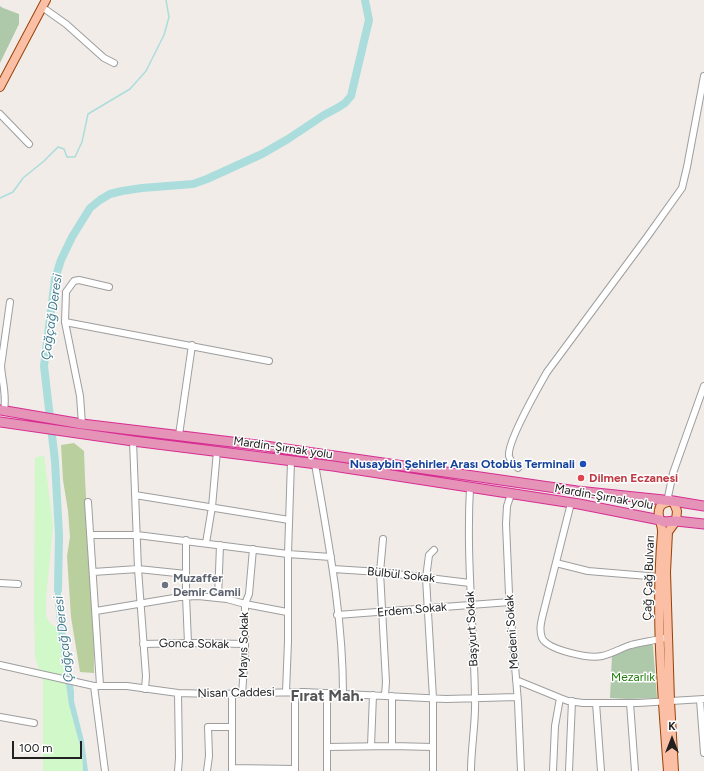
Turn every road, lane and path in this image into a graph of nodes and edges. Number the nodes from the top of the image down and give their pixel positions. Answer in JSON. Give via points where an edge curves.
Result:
{"nodes":[{"id":1,"x":44,"y":3,"type":"edge"},
{"id":2,"x":114,"y":63,"type":"dead end"},
{"id":3,"x":704,"y":76,"type":"edge"},
{"id":4,"x":1,"y":83,"type":"edge"},
{"id":5,"x":0,"y":114,"type":"edge"},
{"id":6,"x":29,"y":144,"type":"dead end"},
{"id":7,"x":109,"y":287,"type":"dead end"},
{"id":8,"x":10,"y":302,"type":"dead end"},
{"id":9,"x":65,"y":322,"type":"junction"},
{"id":10,"x":192,"y":346,"type":"junction"},
{"id":11,"x":269,"y":361,"type":"dead end"},
{"id":12,"x":704,"y":386,"type":"edge"},
{"id":13,"x":2,"y":410,"type":"edge"},
{"id":14,"x":0,"y":422,"type":"edge"},
{"id":15,"x":82,"y":424,"type":"junction"},
{"id":16,"x":179,"y":435,"type":"junction"},
{"id":17,"x":133,"y":441,"type":"junction"},
{"id":18,"x":217,"y":451,"type":"junction"},
{"id":19,"x":291,"y":461,"type":"junction"},
{"id":20,"x":315,"y":464,"type":"junction"},
{"id":21,"x":518,"y":468,"type":"dead end"},
{"id":22,"x":470,"y":488,"type":"junction"},
{"id":23,"x":511,"y":494,"type":"junction"},
{"id":24,"x":135,"y":495,"type":"junction"},
{"id":25,"x":673,"y":501,"type":"junction"},
{"id":26,"x":88,"y":502,"type":"dead end"},
{"id":27,"x":571,"y":502,"type":"junction"},
{"id":28,"x":704,"y":506,"type":"edge"},
{"id":29,"x":212,"y":507,"type":"junction"},
{"id":30,"x":289,"y":520,"type":"junction"},
{"id":31,"x":660,"y":520,"type":"junction"},
{"id":32,"x":676,"y":521,"type":"junction"},
{"id":33,"x":704,"y":524,"type":"edge"},
{"id":34,"x":91,"y":535,"type":"junction"},
{"id":35,"x":137,"y":535,"type":"junction"},
{"id":36,"x":383,"y":539,"type":"dead end"},
{"id":37,"x":186,"y":540,"type":"junction"},
{"id":38,"x":206,"y":543,"type":"junction"},
{"id":39,"x":220,"y":545,"type":"junction"},
{"id":40,"x":253,"y":549,"type":"junction"},
{"id":41,"x":434,"y":550,"type":"dead end"},
{"id":42,"x":288,"y":554,"type":"junction"},
{"id":43,"x":331,"y":557,"type":"junction"},
{"id":44,"x":556,"y":563,"type":"junction"},
{"id":45,"x":138,"y":569,"type":"junction"},
{"id":46,"x":333,"y":569,"type":"junction"},
{"id":47,"x":93,"y":572,"type":"junction"},
{"id":48,"x":380,"y":572,"type":"junction"},
{"id":49,"x":186,"y":574,"type":"junction"},
{"id":50,"x":660,"y":577,"type":"junction"},
{"id":51,"x":426,"y":578,"type":"junction"},
{"id":52,"x":0,"y":583,"type":"edge"},
{"id":53,"x":470,"y":583,"type":"junction"},
{"id":54,"x":18,"y":584,"type":"dead end"},
{"id":55,"x":186,"y":596,"type":"junction"},
{"id":56,"x":218,"y":598,"type":"junction"},
{"id":57,"x":141,"y":602,"type":"junction"},
{"id":58,"x":510,"y":602,"type":"junction"},
{"id":59,"x":244,"y":604,"type":"junction"},
{"id":60,"x":471,"y":605,"type":"junction"},
{"id":61,"x":427,"y":608,"type":"junction"},
{"id":62,"x":96,"y":611,"type":"junction"},
{"id":63,"x":287,"y":612,"type":"junction"},
{"id":64,"x":382,"y":612,"type":"junction"},
{"id":65,"x":338,"y":615,"type":"junction"},
{"id":66,"x":664,"y":638,"type":"junction"},
{"id":67,"x":188,"y":643,"type":"junction"},
{"id":68,"x":142,"y":644,"type":"junction"},
{"id":69,"x":244,"y":644,"type":"junction"},
{"id":70,"x":0,"y":665,"type":"edge"},
{"id":71,"x":516,"y":680,"type":"junction"},
{"id":72,"x":97,"y":685,"type":"junction"},
{"id":73,"x":145,"y":689,"type":"junction"},
{"id":74,"x":286,"y":692,"type":"junction"},
{"id":75,"x":295,"y":692,"type":"junction"},
{"id":76,"x":178,"y":693,"type":"junction"},
{"id":77,"x":327,"y":693,"type":"junction"},
{"id":78,"x":343,"y":693,"type":"junction"},
{"id":79,"x":232,"y":694,"type":"junction"},
{"id":80,"x":242,"y":694,"type":"junction"},
{"id":81,"x":373,"y":695,"type":"junction"},
{"id":82,"x":385,"y":695,"type":"junction"},
{"id":83,"x":392,"y":696,"type":"junction"},
{"id":84,"x":433,"y":698,"type":"junction"},
{"id":85,"x":518,"y":698,"type":"junction"},
{"id":86,"x":560,"y":698,"type":"junction"},
{"id":87,"x":475,"y":699,"type":"junction"},
{"id":88,"x":702,"y":699,"type":"edge"},
{"id":89,"x":572,"y":701,"type":"junction"},
{"id":90,"x":666,"y":701,"type":"junction"},
{"id":91,"x":596,"y":703,"type":"junction"},
{"id":92,"x":630,"y":703,"type":"junction"},
{"id":93,"x":0,"y":717,"type":"edge"},
{"id":94,"x":34,"y":723,"type":"dead end"},
{"id":95,"x":232,"y":727,"type":"junction"},
{"id":96,"x":371,"y":746,"type":"junction"},
{"id":97,"x":392,"y":746,"type":"junction"},
{"id":98,"x":327,"y":747,"type":"junction"},
{"id":99,"x":433,"y":747,"type":"junction"},
{"id":100,"x":704,"y":752,"type":"edge"},
{"id":101,"x":232,"y":770,"type":"edge"},
{"id":102,"x":295,"y":770,"type":"edge"},
{"id":103,"x":106,"y":771,"type":"edge"},
{"id":104,"x":178,"y":771,"type":"edge"},
{"id":105,"x":207,"y":771,"type":"edge"},
{"id":106,"x":327,"y":771,"type":"edge"},
{"id":107,"x":433,"y":771,"type":"edge"},
{"id":108,"x":471,"y":771,"type":"edge"},
{"id":109,"x":521,"y":771,"type":"edge"},
{"id":110,"x":553,"y":771,"type":"edge"},
{"id":111,"x":569,"y":771,"type":"edge"},
{"id":112,"x":601,"y":771,"type":"edge"},
{"id":113,"x":634,"y":771,"type":"edge"},
{"id":114,"x":668,"y":771,"type":"edge"},
{"id":115,"x":674,"y":771,"type":"edge"}],
"edges":[{"from":1,"to":2,"type":"street","via":[[104,58]]},
{"from":1,"to":4,"type":"main road"},
{"from":3,"to":21,"type":"street","via":[[682,188],[559,355],[535,392],[512,443],[509,456]]},
{"from":5,"to":6,"type":"street"},
{"from":7,"to":9,"type":"street","via":[[74,281],[66,292]]},
{"from":8,"to":13,"type":"street","via":[[1,366],[6,400]]},
{"from":9,"to":10,"type":"street"},
{"from":9,"to":15,"type":"street","via":[[80,396]]},
{"from":10,"to":11,"type":"street"},
{"from":10,"to":16,"type":"street"},
{"from":12,"to":25,"type":"street","via":[[673,473],[668,496]]},
{"from":13,"to":15,"type":"highway","name":"Mardin-Şırnak yolu"},
{"from":14,"to":17,"type":"highway","name":"Mardin-Şırnak yolu"},
{"from":15,"to":16,"type":"highway","name":"Mardin-Şırnak yolu"},
{"from":16,"to":25,"type":"highway","name":"Mardin-Şırnak yolu","via":[[577,491]]},
{"from":17,"to":18,"type":"highway","name":"Mardin-Şırnak yolu"},
{"from":17,"to":24,"type":"street"},
{"from":18,"to":19,"type":"highway","name":"Mardin-Şırnak yolu"},
{"from":18,"to":29,"type":"street"},
{"from":19,"to":20,"type":"highway","name":"Mardin-Şırnak yolu"},
{"from":19,"to":30,"type":"street"},
{"from":20,"to":22,"type":"highway","name":"Mardin-Şırnak yolu"},
{"from":20,"to":43,"type":"street"},
{"from":22,"to":23,"type":"highway","name":"Mardin-Şırnak yolu"},
{"from":22,"to":53,"type":"street","name":"Başyurt Sokak"},
{"from":23,"to":27,"type":"highway","name":"Mardin-Şırnak yolu"},
{"from":23,"to":58,"type":"street","name":"Medeni Sokak","via":[[506,524]]},
{"from":24,"to":29,"type":"street"},
{"from":24,"to":35,"type":"street"},
{"from":25,"to":28,"type":"highway","name":"Mardin-Şırnak yolu"},
{"from":25,"to":31,"type":"main road","name":"Çağ Çağ Bulvarı","via":[[661,505],[658,511]]},
{"from":25,"to":32,"type":"main road","via":[[677,511]]},
{"from":26,"to":34,"type":"street"},
{"from":27,"to":31,"type":"highway","name":"Mardin-Şırnak yolu"},
{"from":27,"to":44,"type":"street"},
{"from":29,"to":30,"type":"street"},
{"from":29,"to":38,"type":"street"},
{"from":30,"to":42,"type":"street"},
{"from":31,"to":32,"type":"highway","name":"Mardin-Şırnak yolu"},
{"from":31,"to":50,"type":"main road","name":"Çağ Çağ Bulvarı"},
{"from":32,"to":33,"type":"highway","name":"Mardin-Şırnak yolu"},
{"from":32,"to":66,"type":"main road","name":"Çağ Çağ Bulvarı","via":[[668,532]]},
{"from":34,"to":35,"type":"street"},
{"from":34,"to":47,"type":"street"},
{"from":35,"to":37,"type":"street"},
{"from":35,"to":45,"type":"street"},
{"from":36,"to":48,"type":"street"},
{"from":37,"to":38,"type":"street"},
{"from":37,"to":49,"type":"street"},
{"from":38,"to":39,"type":"street"},
{"from":39,"to":40,"type":"street"},
{"from":39,"to":56,"type":"street"},
{"from":40,"to":42,"type":"street"},
{"from":40,"to":59,"type":"street","name":"Mayıs Sokak","via":[[249,594]]},
{"from":41,"to":51,"type":"street","via":[[429,555]]},
{"from":42,"to":43,"type":"street"},
{"from":42,"to":63,"type":"street"},
{"from":43,"to":46,"type":"street"},
{"from":44,"to":50,"type":"street","via":[[588,570]]},
{"from":44,"to":66,"type":"street","via":[[540,630],[543,639],[550,646],[591,657]]},
{"from":45,"to":47,"type":"street"},
{"from":45,"to":49,"type":"street"},
{"from":45,"to":57,"type":"street"},
{"from":46,"to":48,"type":"street","name":"Bülbül Sokak"},
{"from":46,"to":65,"type":"street"},
{"from":47,"to":62,"type":"street"},
{"from":48,"to":51,"type":"street","name":"Bülbül Sokak"},
{"from":48,"to":64,"type":"street"},
{"from":49,"to":55,"type":"street"},
{"from":50,"to":66,"type":"main road","name":"Çağ Çağ Bulvarı","via":[[658,599]]},
{"from":51,"to":53,"type":"street","name":"Bülbül Sokak"},
{"from":51,"to":61,"type":"street"},
{"from":52,"to":54,"type":"street"},
{"from":53,"to":60,"type":"street","name":"Başyurt Sokak"},
{"from":55,"to":56,"type":"street"},
{"from":55,"to":57,"type":"street"},
{"from":55,"to":67,"type":"street"},
{"from":56,"to":59,"type":"street"},
{"from":57,"to":62,"type":"street"},
{"from":57,"to":68,"type":"street"},
{"from":58,"to":60,"type":"street","name":"Erdem Sokak"},
{"from":58,"to":71,"type":"street","name":"Medeni Sokak"},
{"from":59,"to":63,"type":"street"},
{"from":59,"to":69,"type":"street","name":"Mayıs Sokak"},
{"from":60,"to":61,"type":"street","name":"Erdem Sokak"},
{"from":60,"to":87,"type":"street","name":"Başyurt Sokak"},
{"from":61,"to":64,"type":"street","name":"Erdem Sokak"},
{"from":61,"to":84,"type":"street"},
{"from":62,"to":72,"type":"street"},
{"from":63,"to":74,"type":"street"},
{"from":64,"to":65,"type":"street","name":"Erdem Sokak"},
{"from":64,"to":82,"type":"street"},
{"from":65,"to":78,"type":"street"},
{"from":66,"to":90,"type":"main road","name":"Çağ Çağ Bulvarı"},
{"from":67,"to":68,"type":"street","name":"Gonca Sokak"},
{"from":67,"to":69,"type":"street","name":"Gonca Sokak"},
{"from":68,"to":73,"type":"street"},
{"from":69,"to":80,"type":"street","name":"Mayıs Sokak"},
{"from":70,"to":72,"type":"street","name":"Nisan Caddesi"},
{"from":71,"to":85,"type":"street","name":"Medeni Sokak"},
{"from":71,"to":86,"type":"street"},
{"from":72,"to":73,"type":"street","name":"Nisan Caddesi"},
{"from":72,"to":103,"type":"street"},
{"from":73,"to":76,"type":"street","name":"Nisan Caddesi"},
{"from":74,"to":75,"type":"street","name":"Nisan Caddesi"},
{"from":74,"to":80,"type":"street","name":"Nisan Caddesi"},
{"from":75,"to":77,"type":"street","name":"Nisan Caddesi"},
{"from":75,"to":102,"type":"street"},
{"from":76,"to":79,"type":"street","name":"Nisan Caddesi"},
{"from":76,"to":104,"type":"street"},
{"from":77,"to":78,"type":"street","name":"Nisan Caddesi"},
{"from":77,"to":98,"type":"street"},
{"from":78,"to":81,"type":"street","name":"Nisan Caddesi"},
{"from":79,"to":80,"type":"street","name":"Nisan Caddesi"},
{"from":79,"to":95,"type":"street"},
{"from":81,"to":82,"type":"street","name":"Nisan Caddesi"},
{"from":81,"to":96,"type":"street"},
{"from":82,"to":83,"type":"street","name":"Nisan Caddesi"},
{"from":83,"to":84,"type":"street","name":"Nisan Caddesi"},
{"from":83,"to":97,"type":"street"},
{"from":84,"to":87,"type":"street","name":"Nisan Caddesi"},
{"from":84,"to":99,"type":"street"},
{"from":85,"to":87,"type":"street","name":"Nisan Caddesi"},
{"from":85,"to":109,"type":"street","name":"Medeni Sokak"},
{"from":86,"to":89,"type":"street"},
{"from":86,"to":110,"type":"street","via":[[555,726]]},
{"from":87,"to":108,"type":"street","name":"Başyurt Sokak"},
{"from":88,"to":90,"type":"street"},
{"from":88,"to":100,"type":"street"},
{"from":89,"to":91,"type":"street"},
{"from":89,"to":111,"type":"street"},
{"from":90,"to":92,"type":"street"},
{"from":90,"to":114,"type":"main road","name":"Çağ Çağ Bulvarı"},
{"from":90,"to":115,"type":"main road","name":"Çağ Çağ Bulvarı"},
{"from":91,"to":92,"type":"street"},
{"from":91,"to":112,"type":"street"},
{"from":92,"to":113,"type":"street"},
{"from":93,"to":94,"type":"street"},
{"from":95,"to":101,"type":"street"},
{"from":95,"to":105,"type":"street","via":[[208,727]]},
{"from":96,"to":97,"type":"street"},
{"from":96,"to":98,"type":"street"},
{"from":97,"to":99,"type":"street"},
{"from":98,"to":106,"type":"street"},
{"from":99,"to":107,"type":"street"},
{"from":101,"to":102,"type":"street"}]}
